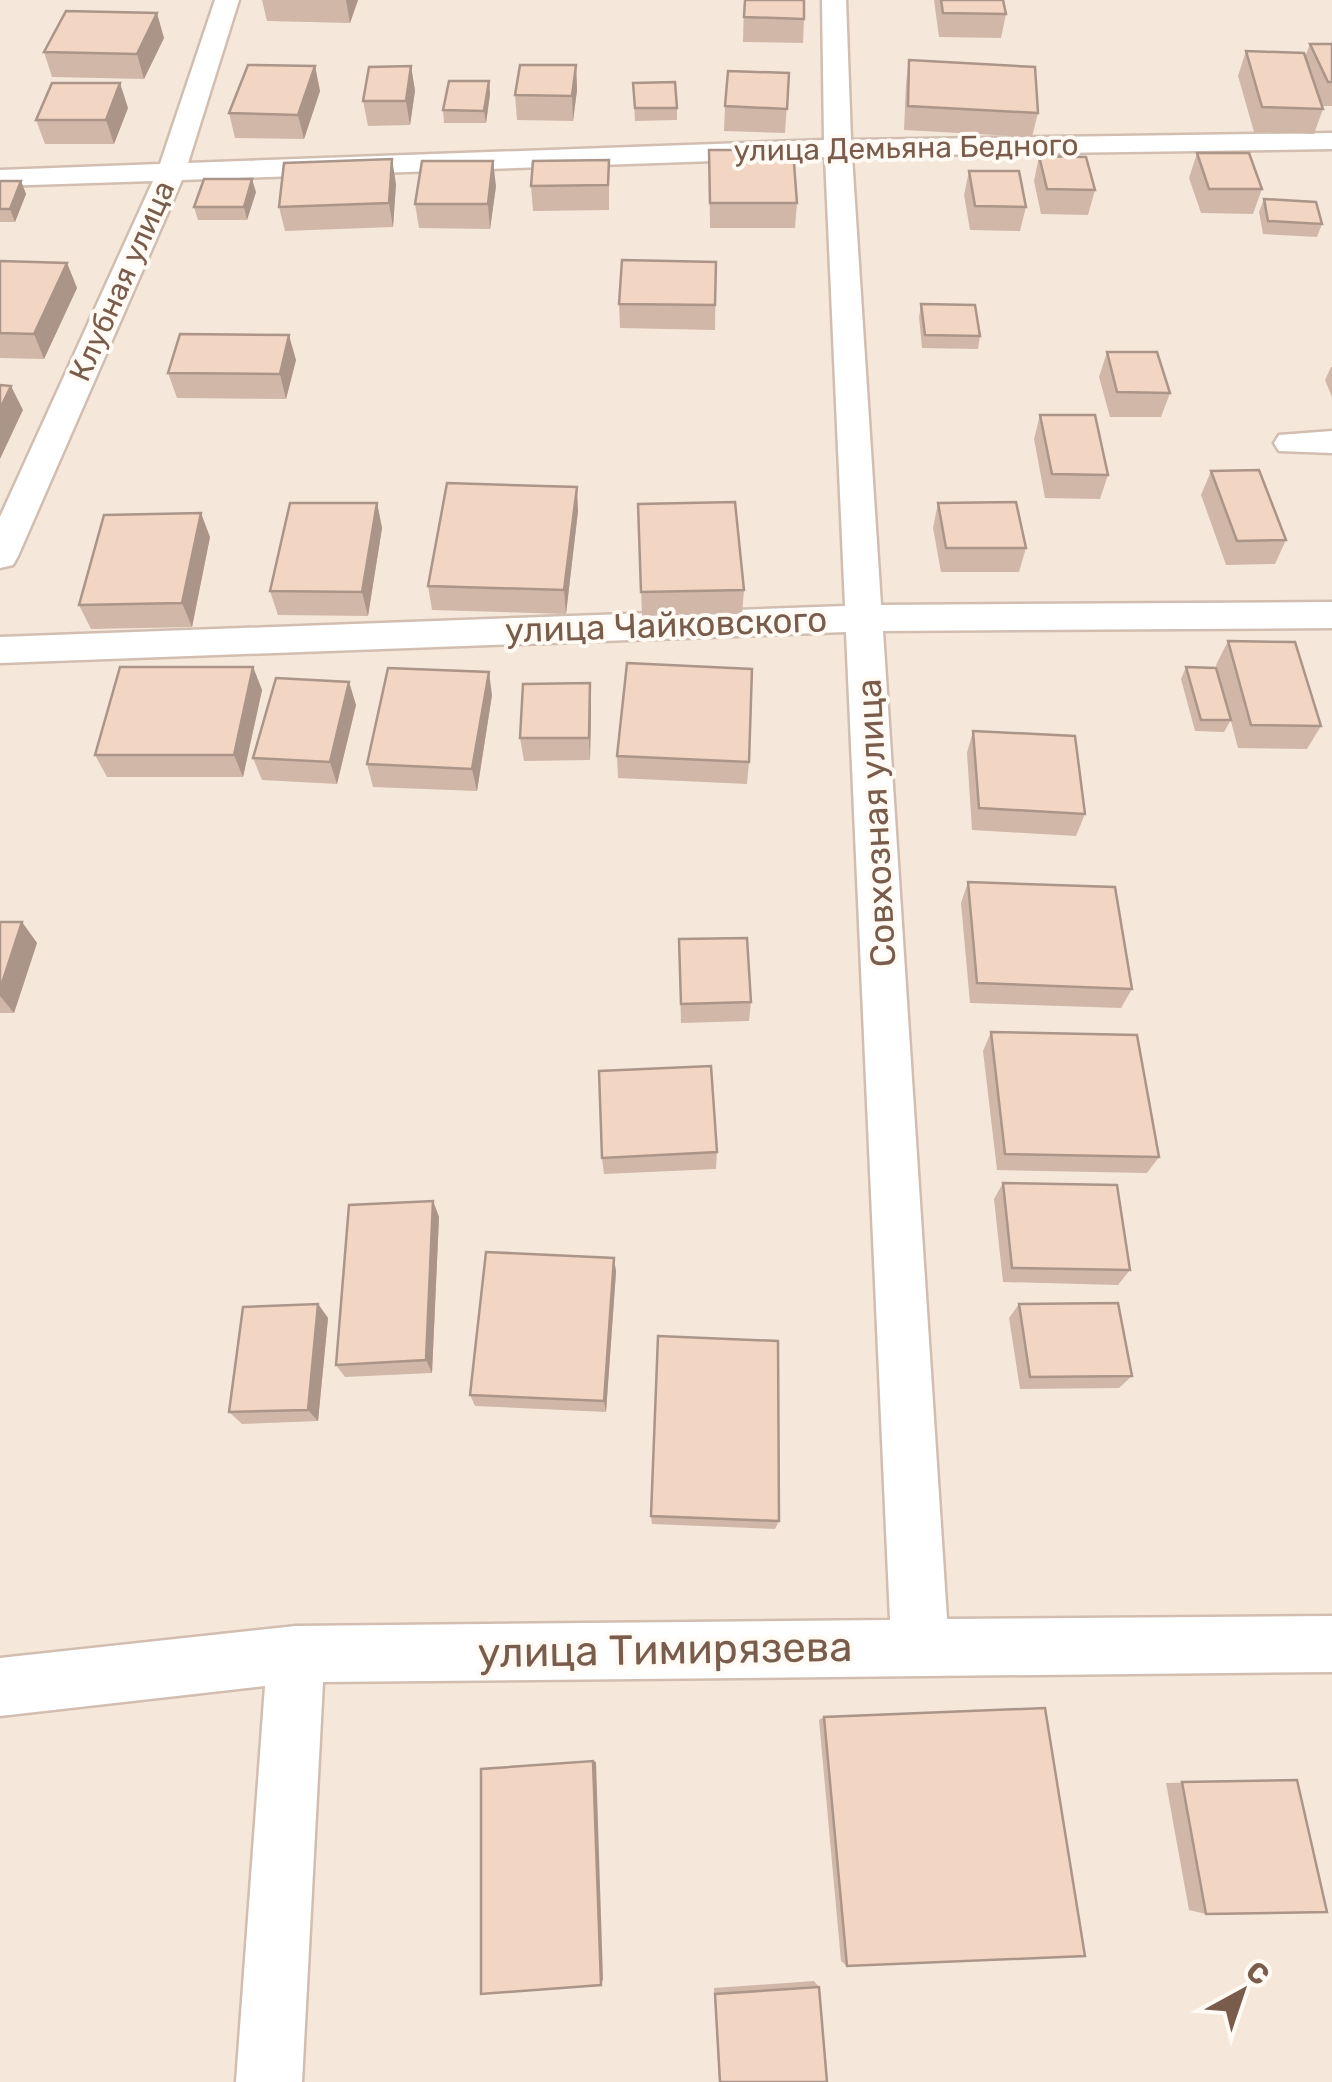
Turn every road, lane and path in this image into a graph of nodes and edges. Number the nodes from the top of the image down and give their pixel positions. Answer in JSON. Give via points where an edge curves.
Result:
{"nodes":[{"id":1,"x":227,"y":0,"type":"edge"},
{"id":2,"x":834,"y":0,"type":"edge"},
{"id":3,"x":1332,"y":141,"type":"edge"},
{"id":4,"x":838,"y":148,"type":"junction"},
{"id":5,"x":170,"y":174,"type":"junction"},
{"id":6,"x":0,"y":178,"type":"edge"},
{"id":7,"x":1291,"y":442,"type":"dead end"},
{"id":8,"x":1332,"y":442,"type":"edge"},
{"id":9,"x":0,"y":556,"type":"edge"},
{"id":10,"x":1332,"y":615,"type":"edge"},
{"id":11,"x":866,"y":618,"type":"junction"},
{"id":12,"x":0,"y":650,"type":"edge"},
{"id":13,"x":1332,"y":1644,"type":"edge"},
{"id":14,"x":920,"y":1645,"type":"junction"},
{"id":15,"x":296,"y":1654,"type":"junction"},
{"id":16,"x":0,"y":1687,"type":"edge"},
{"id":17,"x":270,"y":2082,"type":"edge"}],
"edges":[{"from":1,"to":5,"type":"street","name":"Клубная улица"},
{"from":2,"to":4,"type":"street","name":"Совхозная улица"},
{"from":3,"to":4,"type":"street","name":"улица Демьяна Бедного"},
{"from":4,"to":5,"type":"street","name":"улица Демьяна Бедного"},
{"from":4,"to":11,"type":"street","name":"Совхозная улица"},
{"from":5,"to":6,"type":"street","name":"улица Демьяна Бедного"},
{"from":5,"to":9,"type":"street","name":"Клубная улица"},
{"from":7,"to":8,"type":"street"},
{"from":10,"to":11,"type":"street","name":"улица Чайковского"},
{"from":11,"to":12,"type":"street","name":"улица Чайковского"},
{"from":11,"to":14,"type":"street","name":"Совхозная улица"},
{"from":13,"to":14,"type":"street","name":"улица Тимирязева"},
{"from":14,"to":15,"type":"street","name":"улица Тимирязева"},
{"from":15,"to":16,"type":"street","name":"улица Тимирязева"},
{"from":15,"to":17,"type":"street"}]}
